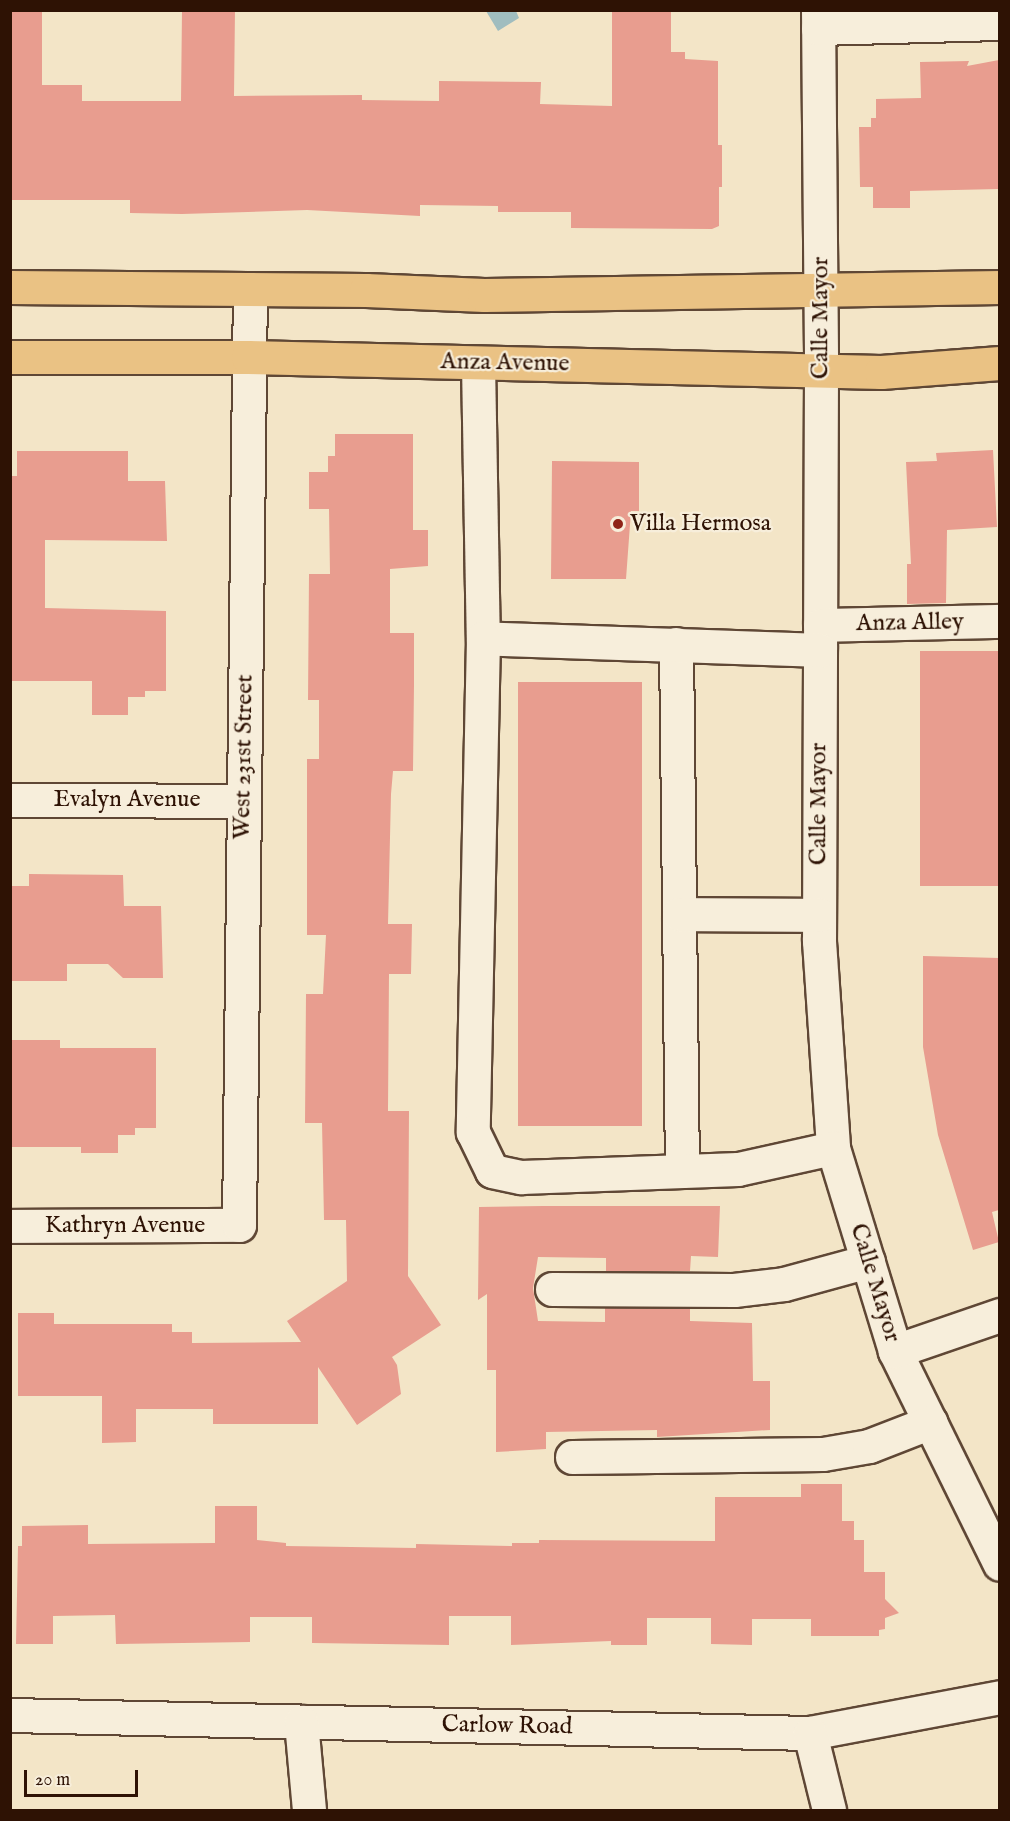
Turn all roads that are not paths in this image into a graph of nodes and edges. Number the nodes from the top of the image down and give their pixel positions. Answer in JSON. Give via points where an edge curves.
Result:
{"nodes":[{"id":1,"x":818,"y":19,"type":"edge"},
{"id":2,"x":999,"y":23,"type":"edge"},
{"id":3,"x":10,"y":287,"type":"edge"},
{"id":4,"x":999,"y":287,"type":"edge"},
{"id":5,"x":249,"y":289,"type":"junction"},
{"id":6,"x":820,"y":292,"type":"junction"},
{"id":7,"x":10,"y":357,"type":"edge"},
{"id":8,"x":248,"y":357,"type":"junction"},
{"id":9,"x":478,"y":363,"type":"junction"},
{"id":10,"x":999,"y":363,"type":"edge"},
{"id":11,"x":821,"y":371,"type":"junction"},
{"id":12,"x":999,"y":621,"type":"edge"},
{"id":13,"x":483,"y":638,"type":"junction"},
{"id":14,"x":820,"y":638,"type":"junction"},
{"id":15,"x":676,"y":645,"type":"junction"},
{"id":16,"x":10,"y":800,"type":"edge"},
{"id":17,"x":243,"y":801,"type":"junction"},
{"id":18,"x":679,"y":914,"type":"junction"},
{"id":19,"x":819,"y":915,"type":"junction"},
{"id":20,"x":833,"y":1148,"type":"junction"},
{"id":21,"x":682,"y":1171,"type":"junction"},
{"id":22,"x":10,"y":1226,"type":"edge"},
{"id":23,"x":239,"y":1226,"type":"joint"},
{"id":24,"x":868,"y":1262,"type":"junction"},
{"id":25,"x":552,"y":1289,"type":"dead end"},
{"id":26,"x":999,"y":1315,"type":"edge"},
{"id":27,"x":896,"y":1351,"type":"junction"},
{"id":28,"x":931,"y":1422,"type":"junction"},
{"id":29,"x":572,"y":1457,"type":"dead end"},
{"id":30,"x":999,"y":1564,"type":"edge"},
{"id":31,"x":999,"y":1697,"type":"edge"},
{"id":32,"x":10,"y":1715,"type":"edge"},
{"id":33,"x":301,"y":1722,"type":"junction"},
{"id":34,"x":810,"y":1733,"type":"junction"},
{"id":35,"x":309,"y":1810,"type":"edge"},
{"id":36,"x":829,"y":1810,"type":"edge"}],
"edges":[{"from":1,"to":2,"type":"street"},
{"from":1,"to":6,"type":"street","name":"Calle Mayor"},
{"from":3,"to":5,"type":"main road"},
{"from":4,"to":6,"type":"main road"},
{"from":5,"to":6,"type":"main road","via":[[484,296]]},
{"from":5,"to":8,"type":"street","name":"West 231st Street"},
{"from":6,"to":11,"type":"street","name":"Calle Mayor"},
{"from":7,"to":8,"type":"main road","name":"Anza Avenue"},
{"from":8,"to":9,"type":"main road","name":"Anza Avenue"},
{"from":8,"to":17,"type":"street","name":"West 231st Street"},
{"from":9,"to":11,"type":"main road","name":"Anza Avenue"},
{"from":9,"to":13,"type":"street"},
{"from":10,"to":11,"type":"main road","name":"Anza Avenue","via":[[881,372]]},
{"from":11,"to":14,"type":"street","name":"Calle Mayor"},
{"from":12,"to":14,"type":"street","name":"Anza Alley"},
{"from":13,"to":15,"type":"street","name":"Anza Alley"},
{"from":13,"to":21,"type":"street","via":[[474,1132],[492,1172],[521,1177]]},
{"from":14,"to":15,"type":"street","name":"Anza Alley"},
{"from":14,"to":19,"type":"street","name":"Calle Mayor"},
{"from":15,"to":18,"type":"street"},
{"from":16,"to":17,"type":"street","name":"Evalyn Avenue"},
{"from":17,"to":23,"type":"street","name":"West 231st Street"},
{"from":18,"to":19,"type":"street"},
{"from":18,"to":21,"type":"street"},
{"from":19,"to":20,"type":"street","name":"Calle Mayor"},
{"from":20,"to":21,"type":"street","via":[[738,1169]]},
{"from":20,"to":24,"type":"street","name":"Calle Mayor"},
{"from":22,"to":23,"type":"street","name":"Kathryn Avenue"},
{"from":24,"to":25,"type":"street","via":[[784,1284],[734,1290]]},
{"from":24,"to":27,"type":"street","name":"Calle Mayor"},
{"from":26,"to":27,"type":"street"},
{"from":27,"to":28,"type":"street","name":"Calle Mayor"},
{"from":28,"to":29,"type":"street","via":[[869,1446],[823,1454]]},
{"from":28,"to":30,"type":"street","name":"Calle Mayor"},
{"from":31,"to":34,"type":"street","name":"Carlow Road"},
{"from":32,"to":33,"type":"street","name":"Carlow Road"},
{"from":33,"to":34,"type":"street","name":"Carlow Road"},
{"from":33,"to":35,"type":"street"},
{"from":34,"to":36,"type":"street"}]}
